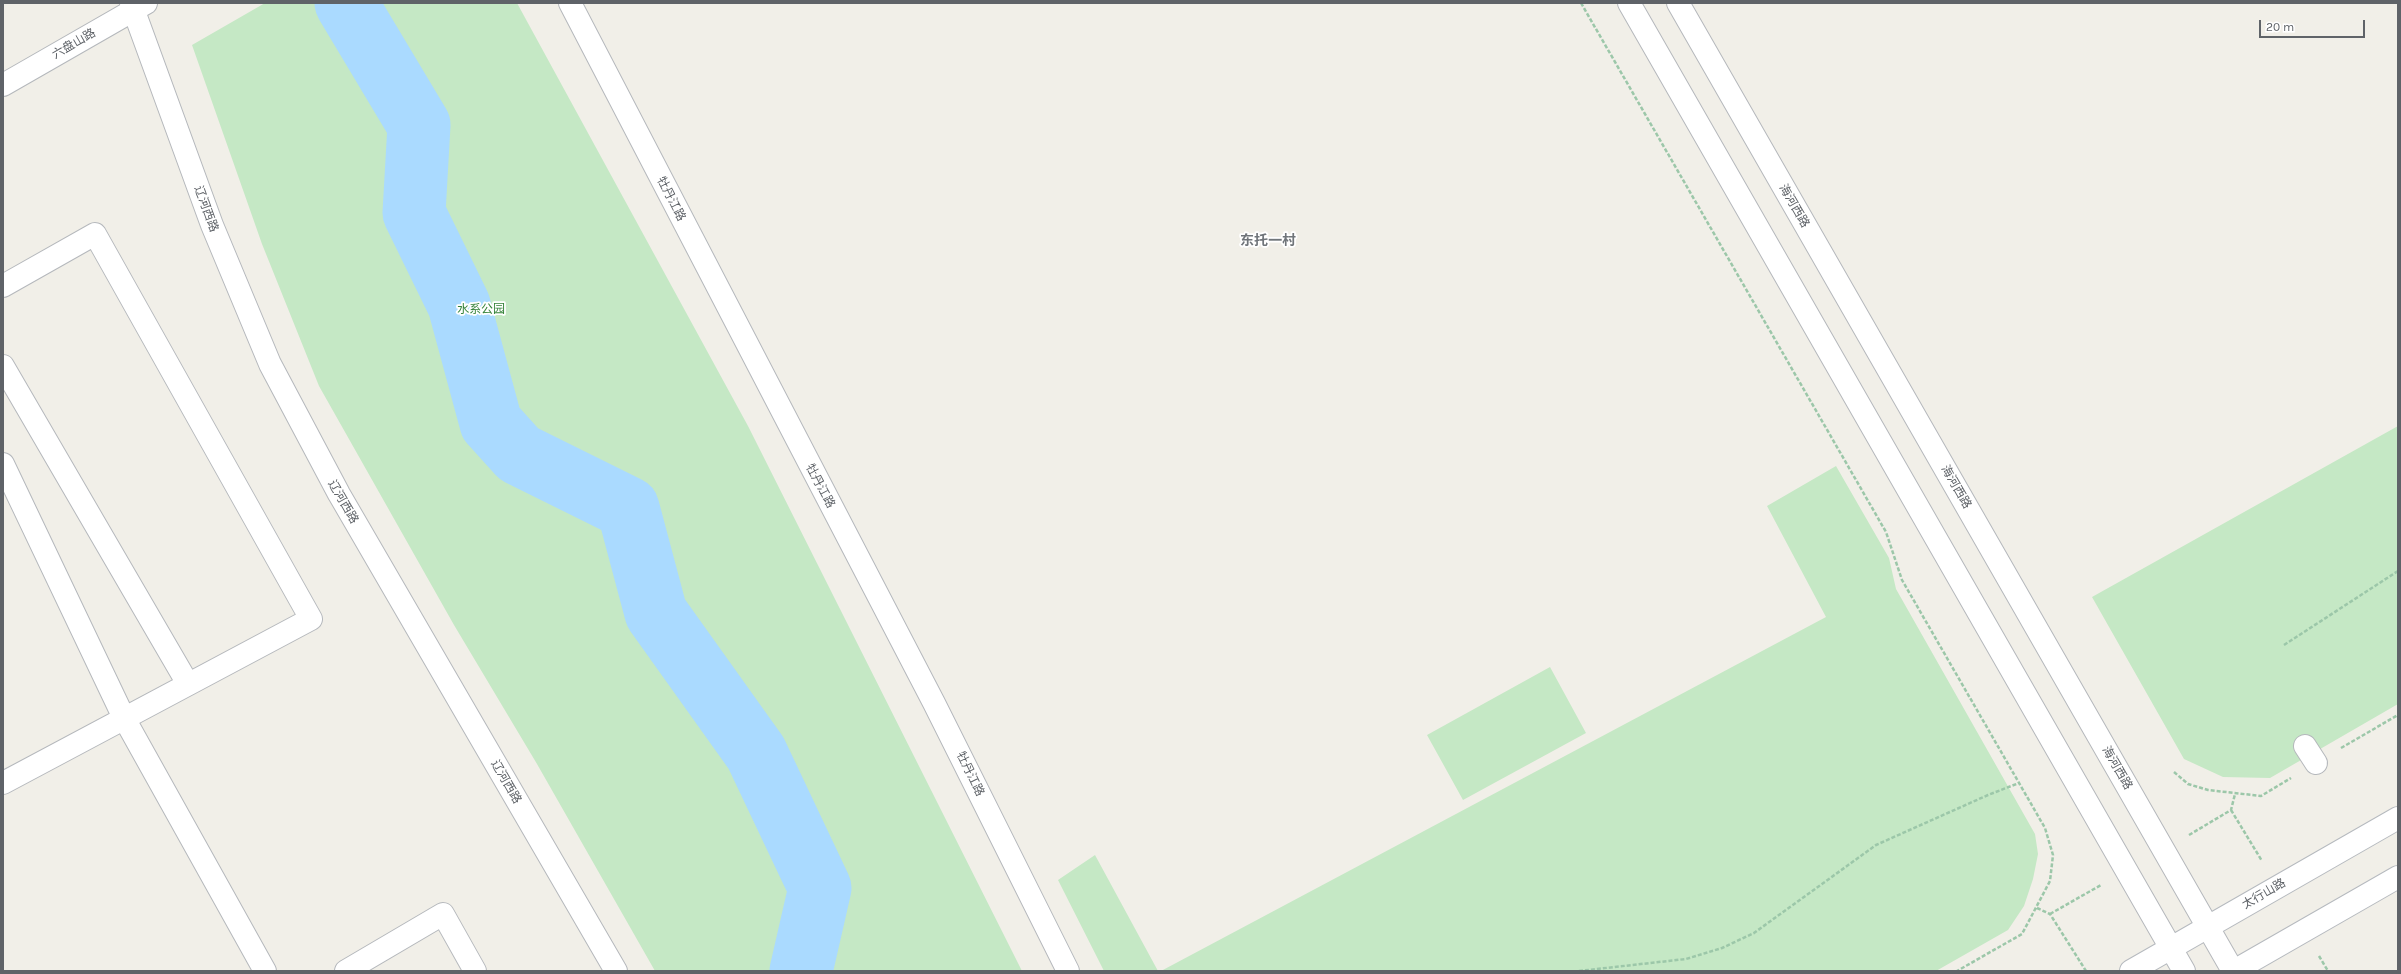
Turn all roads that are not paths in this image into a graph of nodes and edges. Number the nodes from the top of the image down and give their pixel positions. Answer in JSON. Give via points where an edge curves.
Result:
{"nodes":[{"id":1,"x":570,"y":3,"type":"edge"},
{"id":2,"x":1629,"y":3,"type":"edge"},
{"id":3,"x":1678,"y":3,"type":"edge"},
{"id":4,"x":137,"y":5,"type":"edge"},
{"id":5,"x":3,"y":85,"type":"edge"},
{"id":6,"x":3,"y":286,"type":"edge"},
{"id":7,"x":3,"y":366,"type":"edge"},
{"id":8,"x":3,"y":464,"type":"edge"},
{"id":9,"x":188,"y":684,"type":"junction"},
{"id":10,"x":124,"y":718,"type":"junction"},
{"id":11,"x":3,"y":783,"type":"edge"},
{"id":12,"x":2398,"y":818,"type":"edge"},
{"id":13,"x":2398,"y":878,"type":"edge"},
{"id":14,"x":2208,"y":927,"type":"junction"},
{"id":15,"x":2171,"y":948,"type":"junction"},
{"id":16,"x":265,"y":971,"type":"edge"},
{"id":17,"x":346,"y":971,"type":"edge"},
{"id":18,"x":475,"y":971,"type":"edge"},
{"id":19,"x":616,"y":971,"type":"edge"},
{"id":20,"x":1068,"y":971,"type":"edge"},
{"id":21,"x":2131,"y":971,"type":"edge"},
{"id":22,"x":2184,"y":971,"type":"edge"},
{"id":23,"x":2234,"y":971,"type":"edge"}],
"edges":[{"from":1,"to":20,"type":"street","name":"牡丹江路","via":[[934,703]]},
{"from":2,"to":15,"type":"street"},
{"from":3,"to":14,"type":"street","name":"海河西路"},
{"from":4,"to":5,"type":"street","name":"六盘山路"},
{"from":4,"to":19,"type":"street","name":"辽河西路","via":[[212,225],[270,364],[339,494]]},
{"from":6,"to":9,"type":"street","via":[[95,234],[311,619]]},
{"from":7,"to":9,"type":"street"},
{"from":8,"to":10,"type":"street"},
{"from":9,"to":10,"type":"street"},
{"from":10,"to":11,"type":"street"},
{"from":10,"to":16,"type":"street"},
{"from":12,"to":14,"type":"street","name":"太行山路"},
{"from":13,"to":23,"type":"street"},
{"from":14,"to":15,"type":"street","name":"太行山路"},
{"from":14,"to":23,"type":"street","name":"海河西路"},
{"from":15,"to":21,"type":"street","name":"太行山路"},
{"from":15,"to":22,"type":"street"},
{"from":17,"to":18,"type":"street","via":[[443,914]]}]}
